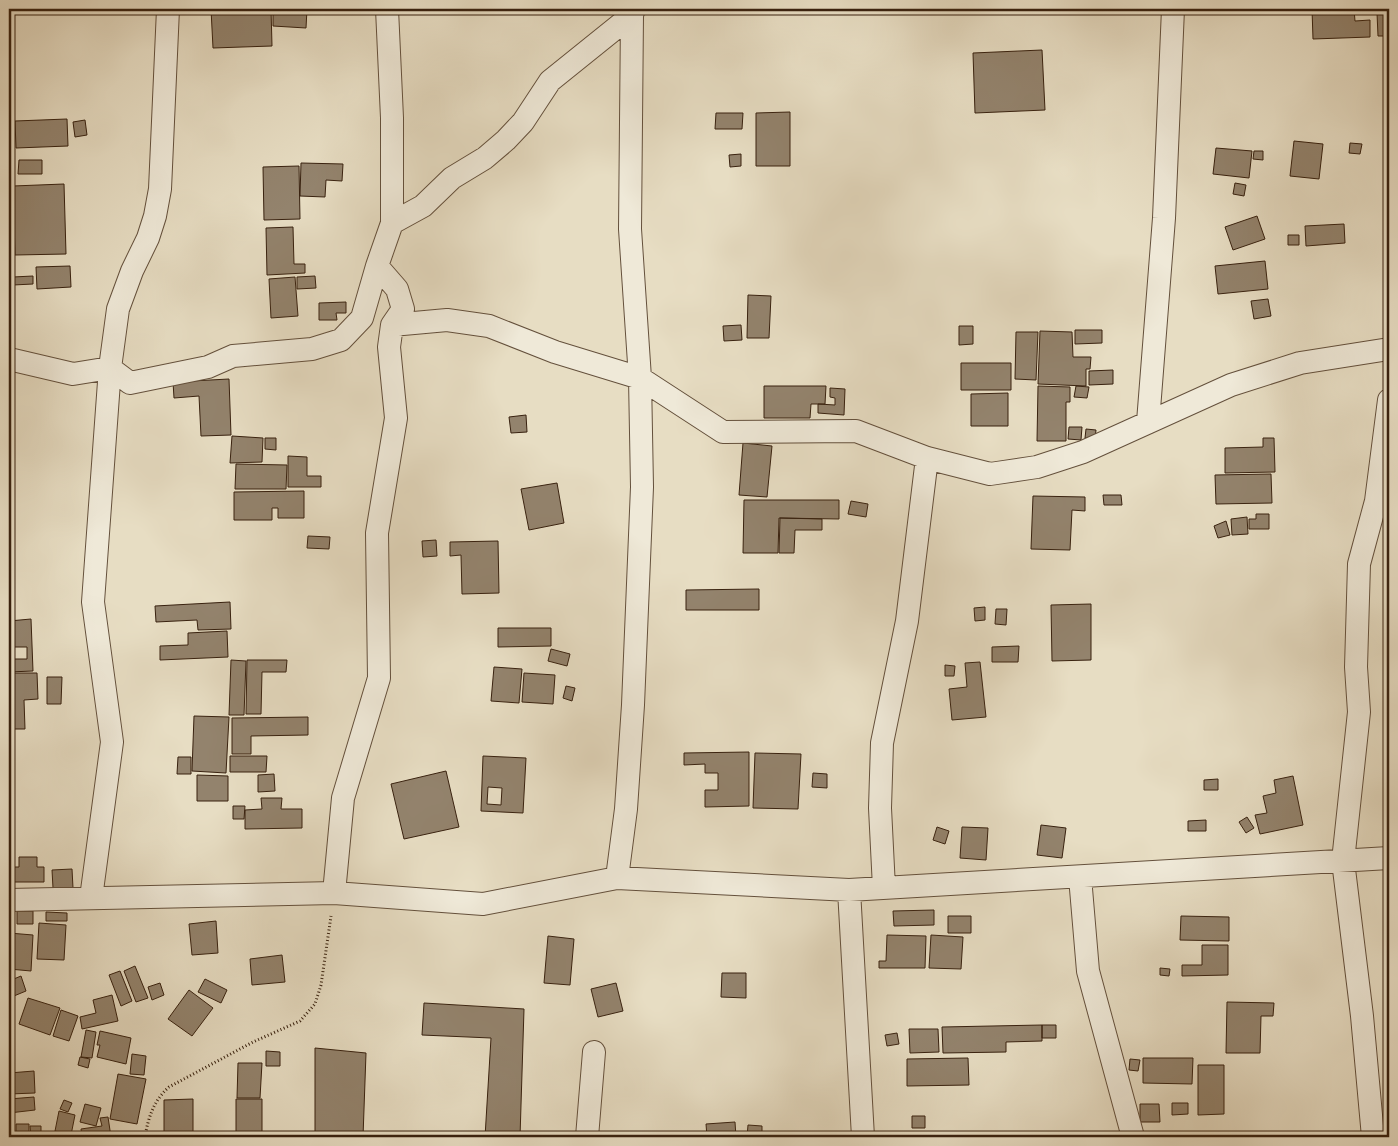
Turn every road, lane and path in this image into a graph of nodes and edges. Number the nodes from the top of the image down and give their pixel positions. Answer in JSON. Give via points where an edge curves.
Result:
{"nodes":[{"id":1,"x":168,"y":9,"type":"edge"},
{"id":2,"x":386,"y":9,"type":"edge"},
{"id":3,"x":1174,"y":9,"type":"edge"},
{"id":4,"x":633,"y":12,"type":"edge"},
{"id":5,"x":392,"y":222,"type":"junction"},
{"id":6,"x":377,"y":266,"type":"junction"},
{"id":7,"x":392,"y":325,"type":"junction"},
{"id":8,"x":1389,"y":349,"type":"edge"},
{"id":9,"x":9,"y":359,"type":"edge"},
{"id":10,"x":110,"y":368,"type":"junction"},
{"id":11,"x":640,"y":378,"type":"junction"},
{"id":12,"x":1389,"y":400,"type":"edge"},
{"id":13,"x":1148,"y":422,"type":"junction"},
{"id":14,"x":927,"y":458,"type":"junction"},
{"id":15,"x":1389,"y":858,"type":"edge"},
{"id":16,"x":1343,"y":861,"type":"junction"},
{"id":17,"x":1080,"y":877,"type":"junction"},
{"id":18,"x":617,"y":878,"type":"junction"},
{"id":19,"x":884,"y":888,"type":"junction"},
{"id":20,"x":849,"y":890,"type":"junction"},
{"id":21,"x":334,"y":893,"type":"junction"},
{"id":22,"x":91,"y":898,"type":"junction"},
{"id":23,"x":9,"y":900,"type":"edge"},
{"id":24,"x":594,"y":1052,"type":"dead end"},
{"id":25,"x":145,"y":1137,"type":"edge"},
{"id":26,"x":587,"y":1137,"type":"edge"},
{"id":27,"x":863,"y":1137,"type":"edge"},
{"id":28,"x":1133,"y":1137,"type":"edge"},
{"id":29,"x":1373,"y":1137,"type":"edge"}],
"edges":[{"from":1,"to":10,"type":"street","via":[[160,189],[148,238],[118,309]]},
{"from":2,"to":5,"type":"street","via":[[392,118]]},
{"from":3,"to":13,"type":"street","via":[[1164,218]]},
{"from":4,"to":5,"type":"street","via":[[550,81],[523,122],[506,140],[485,158],[452,178],[423,206]]},
{"from":4,"to":11,"type":"street","via":[[630,229]]},
{"from":5,"to":6,"type":"street"},
{"from":6,"to":7,"type":"street","via":[[397,289],[403,309]]},
{"from":6,"to":10,"type":"street","via":[[362,318],[341,340],[312,350],[233,356],[208,367],[130,383]]},
{"from":7,"to":11,"type":"street","via":[[447,320],[489,326],[554,352]]},
{"from":7,"to":21,"type":"street","via":[[389,347],[396,418],[377,540],[378,678],[344,798]]},
{"from":8,"to":13,"type":"street","via":[[1300,363],[1231,385]]},
{"from":9,"to":10,"type":"street","via":[[73,374]]},
{"from":10,"to":22,"type":"street","via":[[93,602],[112,742]]},
{"from":11,"to":14,"type":"street","via":[[723,432],[856,431]]},
{"from":11,"to":18,"type":"street","via":[[642,487],[633,695],[626,809]]},
{"from":12,"to":16,"type":"street","via":[[1376,501],[1359,564],[1356,667],[1359,712]]},
{"from":13,"to":14,"type":"street","via":[[1083,452],[1018,470],[990,474]]},
{"from":14,"to":19,"type":"street","via":[[907,621],[882,742],[880,808]]},
{"from":15,"to":16,"type":"street"},
{"from":16,"to":17,"type":"street"},
{"from":16,"to":29,"type":"street"},
{"from":17,"to":19,"type":"street"},
{"from":17,"to":28,"type":"street","via":[[1088,971]]},
{"from":18,"to":20,"type":"street"},
{"from":18,"to":21,"type":"street","via":[[482,904]]},
{"from":19,"to":20,"type":"street"},
{"from":20,"to":27,"type":"street"},
{"from":21,"to":22,"type":"street"},
{"from":21,"to":25,"type":"path","via":[[323,976],[315,1004],[300,1021],[168,1087],[159,1096],[148,1120]]},
{"from":22,"to":23,"type":"street"},
{"from":24,"to":26,"type":"street"}]}
